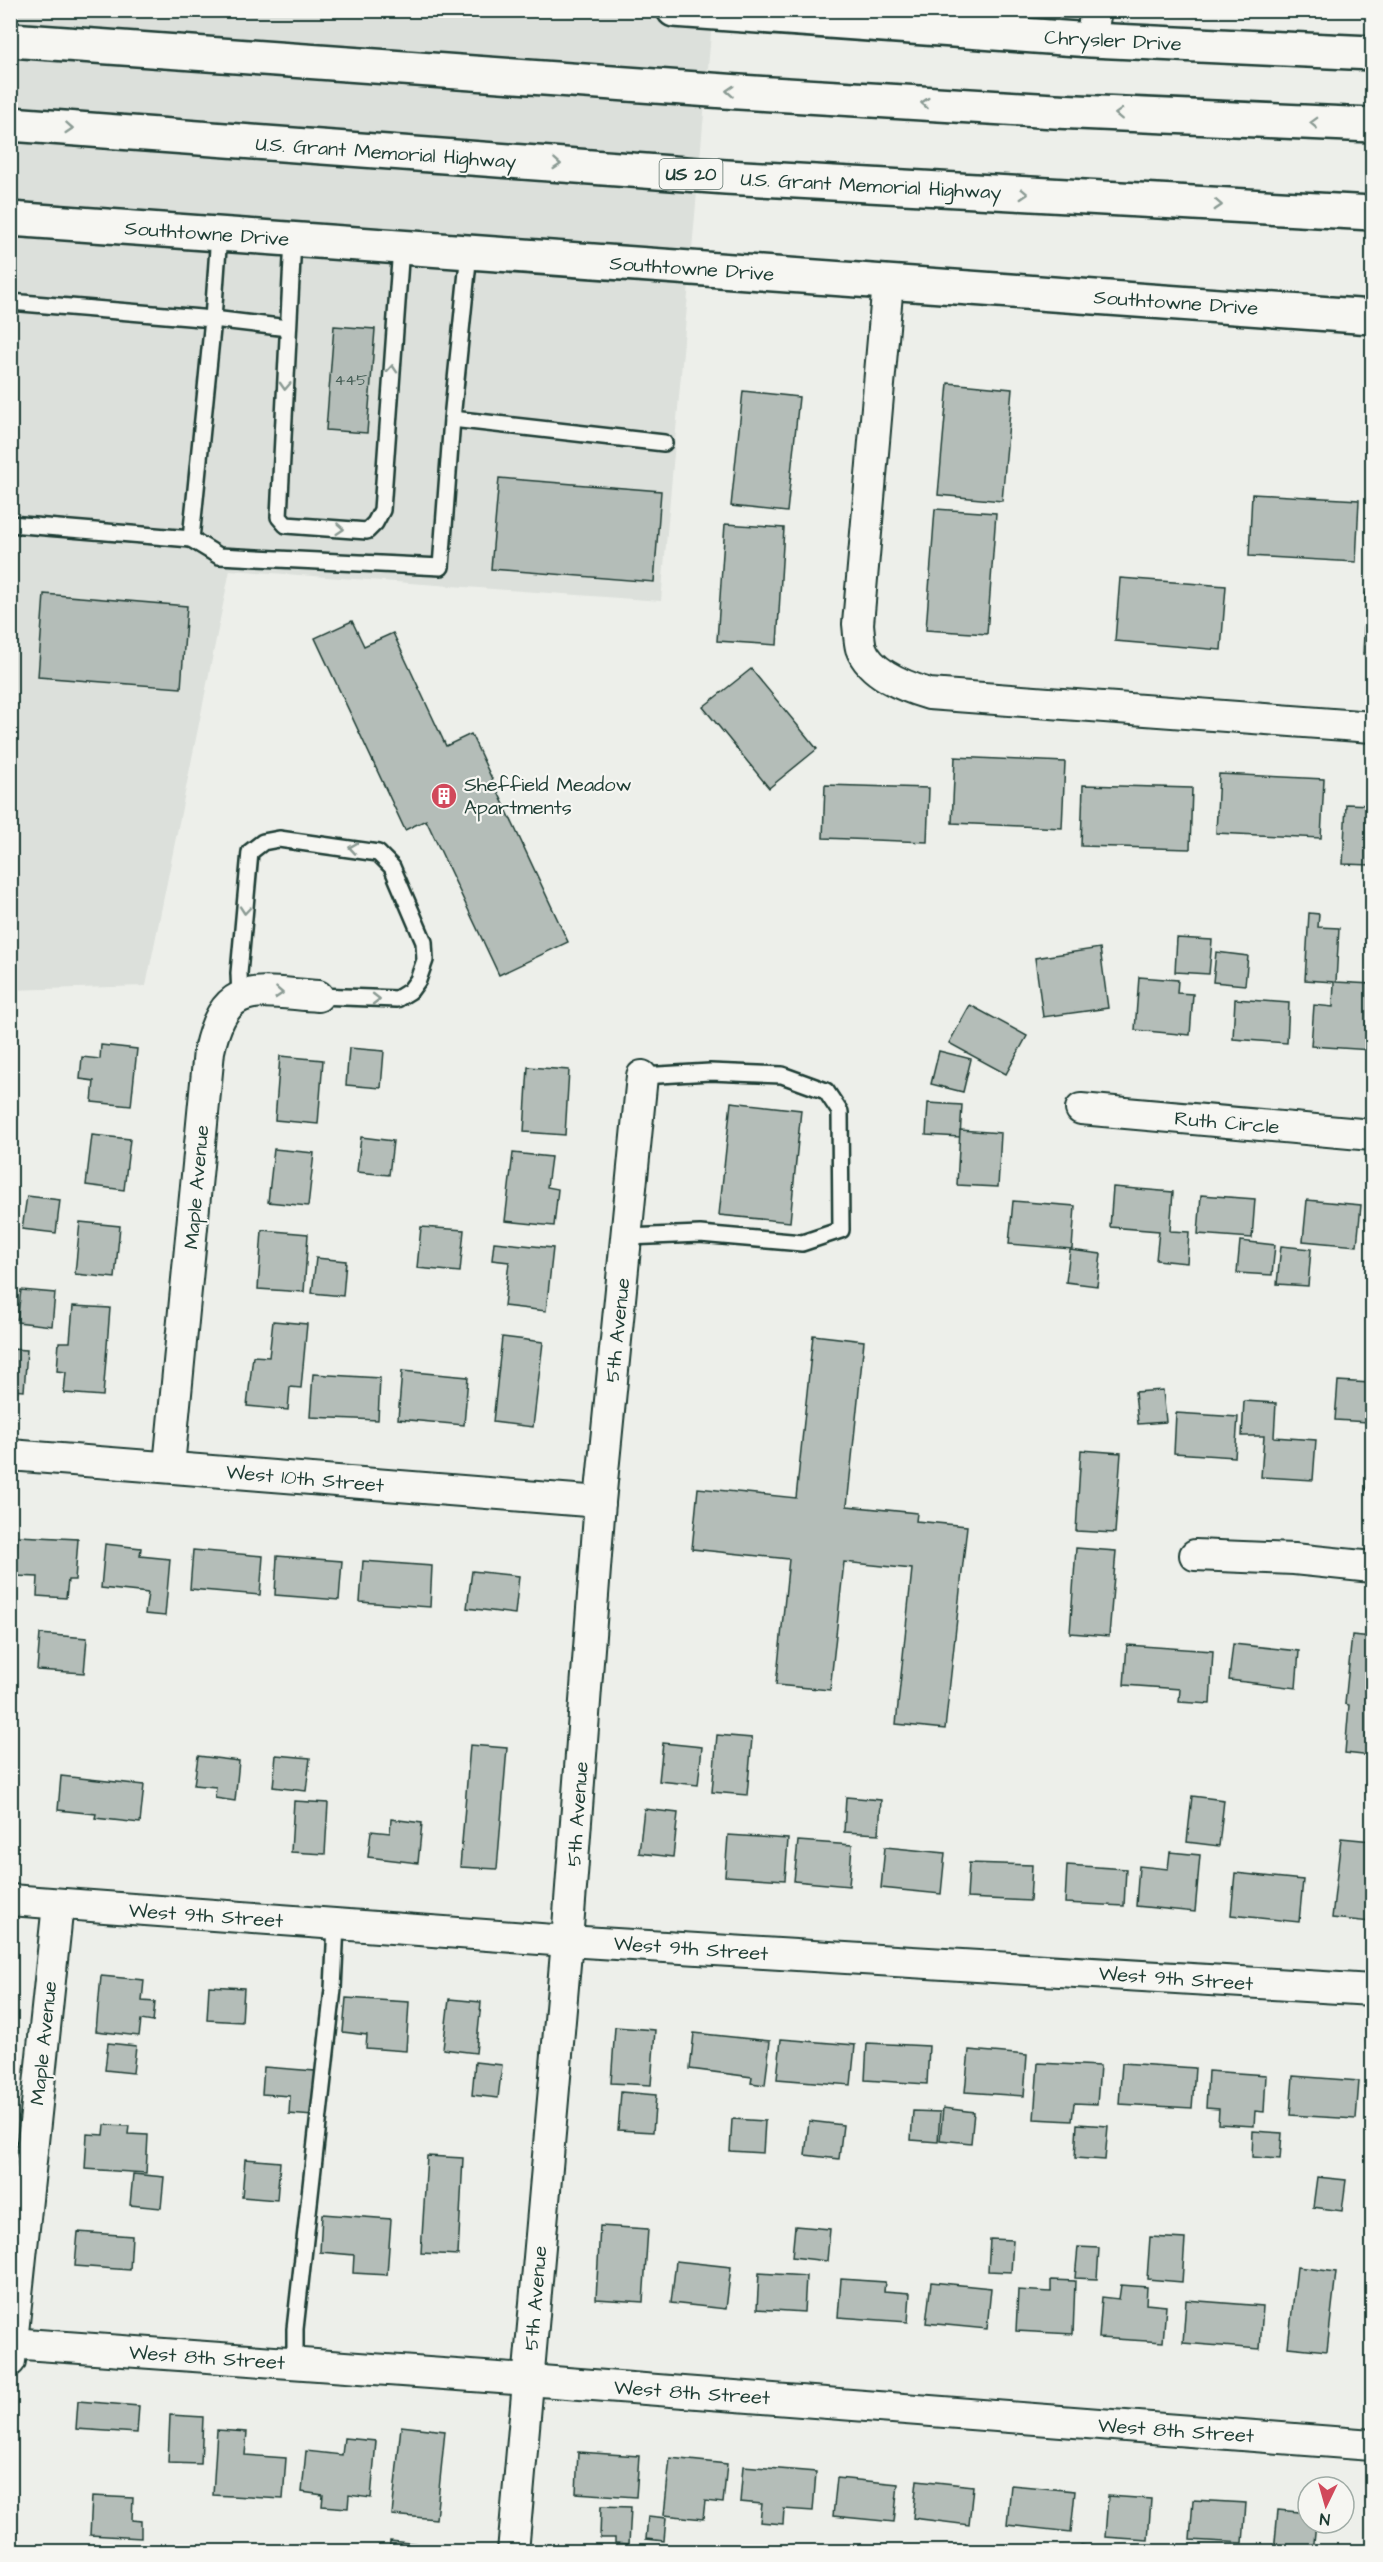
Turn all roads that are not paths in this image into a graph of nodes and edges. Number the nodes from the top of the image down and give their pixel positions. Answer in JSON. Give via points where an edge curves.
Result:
{"nodes":[{"id":1,"x":674,"y":10,"type":"edge"},
{"id":2,"x":707,"y":12,"type":"edge"},
{"id":3,"x":1094,"y":25,"type":"edge"},
{"id":4,"x":10,"y":40,"type":"edge"},
{"id":5,"x":1372,"y":52,"type":"edge"},
{"id":6,"x":10,"y":124,"type":"edge"},
{"id":7,"x":1372,"y":125,"type":"edge"},
{"id":8,"x":1372,"y":213,"type":"edge"},
{"id":9,"x":10,"y":219,"type":"edge"},
{"id":10,"x":219,"y":234,"type":"junction"},
{"id":11,"x":293,"y":239,"type":"junction"},
{"id":12,"x":401,"y":247,"type":"junction"},
{"id":13,"x":469,"y":252,"type":"junction"},
{"id":14,"x":888,"y":282,"type":"junction"},
{"id":15,"x":10,"y":302,"type":"edge"},
{"id":16,"x":1372,"y":316,"type":"edge"},
{"id":17,"x":213,"y":319,"type":"junction"},
{"id":18,"x":288,"y":328,"type":"junction"},
{"id":19,"x":452,"y":419,"type":"junction"},
{"id":20,"x":664,"y":443,"type":"dead end"},
{"id":21,"x":10,"y":524,"type":"edge"},
{"id":22,"x":191,"y":538,"type":"junction"},
{"id":23,"x":1372,"y":727,"type":"edge"},
{"id":24,"x":318,"y":996,"type":"joint"},
{"id":25,"x":240,"y":997,"type":"junction"},
{"id":26,"x":642,"y":1076,"type":"joint"},
{"id":27,"x":1081,"y":1109,"type":"dead end"},
{"id":28,"x":1372,"y":1134,"type":"edge"},
{"id":29,"x":627,"y":1236,"type":"junction"},
{"id":30,"x":10,"y":1455,"type":"edge"},
{"id":31,"x":169,"y":1466,"type":"junction"},
{"id":32,"x":600,"y":1503,"type":"junction"},
{"id":33,"x":1195,"y":1555,"type":"dead end"},
{"id":34,"x":1372,"y":1567,"type":"edge"},
{"id":35,"x":10,"y":1900,"type":"edge"},
{"id":36,"x":58,"y":1904,"type":"junction"},
{"id":37,"x":336,"y":1924,"type":"junction"},
{"id":38,"x":567,"y":1941,"type":"junction"},
{"id":39,"x":1372,"y":1990,"type":"edge"},
{"id":40,"x":11,"y":2349,"type":"edge"},
{"id":41,"x":295,"y":2363,"type":"junction"},
{"id":42,"x":528,"y":2379,"type":"junction"},
{"id":43,"x":1372,"y":2445,"type":"edge"},
{"id":44,"x":513,"y":2552,"type":"edge"}],
"edges":[{"from":1,"to":2,"type":"main road","name":"Chrysler Drive"},
{"from":2,"to":3,"type":"main road","name":"Chrysler Drive"},
{"from":3,"to":5,"type":"main road","name":"Chrysler Drive"},
{"from":7,"to":4,"type":"main road","one_way":true,"via":[[786,95]]},
{"from":6,"to":8,"type":"main road","name":"U.S. Grant Memorial Highway","number":"US 20","one_way":true,"via":[[726,177]]},
{"from":9,"to":10,"type":"main road","name":"Southtowne Drive"},
{"from":10,"to":11,"type":"main road","name":"Southtowne Drive"},
{"from":10,"to":17,"type":"lane"},
{"from":11,"to":12,"type":"main road","name":"Southtowne Drive"},
{"from":11,"to":18,"type":"lane"},
{"from":12,"to":13,"type":"main road","name":"Southtowne Drive"},
{"from":18,"to":12,"type":"lane","one_way":true,"via":[[279,517],[286,525],[367,531],[382,510]]},
{"from":13,"to":14,"type":"main road","name":"Southtowne Drive"},
{"from":13,"to":19,"type":"lane"},
{"from":14,"to":16,"type":"main road","name":"Southtowne Drive"},
{"from":14,"to":23,"type":"street","via":[[858,624],[862,649],[874,666],[906,687],[929,694]]},
{"from":15,"to":17,"type":"lane"},
{"from":17,"to":18,"type":"lane"},
{"from":17,"to":22,"type":"lane"},
{"from":19,"to":20,"type":"lane"},
{"from":19,"to":22,"type":"lane","via":[[441,567],[219,556]]},
{"from":21,"to":22,"type":"lane"},
{"from":25,"to":24,"type":"street","one_way":true,"via":[[261,992]]},
{"from":24,"to":25,"type":"lane","one_way":true,"via":[[397,999],[418,980],[425,960],[424,942],[392,867],[378,853],[279,839],[263,842],[250,852]]},
{"from":25,"to":31,"type":"street","name":"Maple Avenue","via":[[221,1013],[209,1051]]},
{"from":26,"to":29,"type":"street","name":"5th Avenue"},
{"from":26,"to":29,"type":"lane","via":[[710,1072],[782,1075],[826,1091],[840,1112],[842,1230],[802,1243],[700,1234]]},
{"from":27,"to":28,"type":"street","name":"Ruth Circle"},
{"from":29,"to":32,"type":"street","name":"5th Avenue"},
{"from":30,"to":31,"type":"street","name":"West 10th Street"},
{"from":31,"to":32,"type":"street","name":"West 10th Street"},
{"from":32,"to":38,"type":"street","name":"5th Avenue"},
{"from":33,"to":34,"type":"street"},
{"from":35,"to":36,"type":"street","name":"West 9th Street"},
{"from":36,"to":37,"type":"street","name":"West 9th Street"},
{"from":36,"to":40,"type":"street","name":"Maple Avenue"},
{"from":37,"to":38,"type":"street","name":"West 9th Street"},
{"from":37,"to":41,"type":"lane","via":[[333,1989],[295,2329]]},
{"from":38,"to":39,"type":"street","name":"West 9th Street"},
{"from":38,"to":42,"type":"street","name":"5th Avenue"},
{"from":40,"to":41,"type":"street","name":"West 8th Street"},
{"from":41,"to":42,"type":"street","name":"West 8th Street"},
{"from":42,"to":43,"type":"street","name":"West 8th Street"},
{"from":42,"to":44,"type":"street","name":"5th Avenue"}]}
